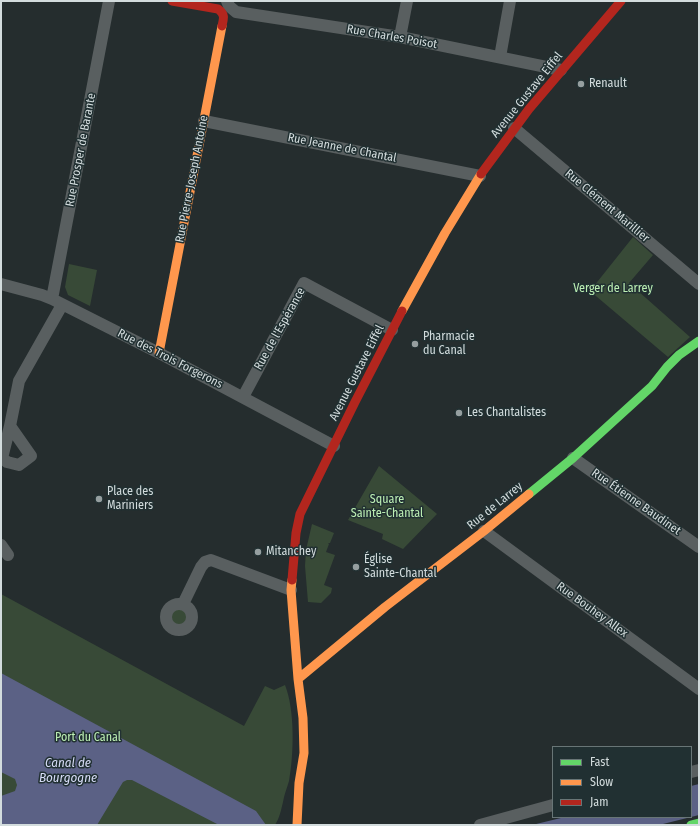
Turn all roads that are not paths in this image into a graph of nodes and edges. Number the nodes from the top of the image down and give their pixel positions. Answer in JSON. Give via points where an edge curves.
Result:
{"nodes":[{"id":1,"x":109,"y":1,"type":"edge"},
{"id":2,"x":172,"y":1,"type":"edge"},
{"id":3,"x":407,"y":1,"type":"edge"},
{"id":4,"x":510,"y":1,"type":"edge"},
{"id":5,"x":621,"y":1,"type":"edge"},
{"id":6,"x":223,"y":4,"type":"edge"},
{"id":7,"x":400,"y":37,"type":"junction"},
{"id":8,"x":500,"y":57,"type":"junction"},
{"id":9,"x":561,"y":70,"type":"junction"},
{"id":10,"x":204,"y":121,"type":"junction"},
{"id":11,"x":514,"y":128,"type":"junction"},
{"id":12,"x":480,"y":176,"type":"junction"},
{"id":13,"x":1,"y":284,"type":"edge"},
{"id":14,"x":699,"y":284,"type":"edge"},
{"id":15,"x":57,"y":302,"type":"junction"},
{"id":16,"x":392,"y":330,"type":"junction"},
{"id":17,"x":699,"y":341,"type":"edge"},
{"id":18,"x":159,"y":353,"type":"junction"},
{"id":19,"x":243,"y":397,"type":"junction"},
{"id":20,"x":10,"y":426,"type":"junction"},
{"id":21,"x":334,"y":446,"type":"junction"},
{"id":22,"x":1,"y":458,"type":"edge"},
{"id":23,"x":573,"y":458,"type":"junction"},
{"id":24,"x":484,"y":531,"type":"junction"},
{"id":25,"x":1,"y":545,"type":"edge"},
{"id":26,"x":699,"y":547,"type":"edge"},
{"id":27,"x":8,"y":555,"type":"dead end"},
{"id":28,"x":291,"y":590,"type":"junction"},
{"id":29,"x":183,"y":604,"type":"dead end"},
{"id":30,"x":298,"y":679,"type":"junction"},
{"id":31,"x":699,"y":689,"type":"edge"},
{"id":32,"x":552,"y":805,"type":"edge"},
{"id":33,"x":297,"y":822,"type":"edge"},
{"id":34,"x":699,"y":823,"type":"edge"},
{"id":35,"x":480,"y":825,"type":"edge"},
{"id":36,"x":691,"y":825,"type":"edge"}],
"edges":[{"from":1,"to":15,"type":"street","name":"Rue Prosper de Barante"},
{"from":2,"to":6,"type":"street","name":"Rue Charles Poisot"},
{"from":3,"to":7,"type":"street"},
{"from":4,"to":8,"type":"street"},
{"from":5,"to":9,"type":"street","name":"Avenue Gustave Eiffel"},
{"from":6,"to":7,"type":"street","name":"Rue Charles Poisot","via":[[236,12]]},
{"from":6,"to":10,"type":"street","name":"Rue Pierre-Joseph Antoine","via":[[221,10],[224,16]]},
{"from":7,"to":8,"type":"street","name":"Rue Charles Poisot"},
{"from":8,"to":9,"type":"street","name":"Rue Charles Poisot"},
{"from":9,"to":11,"type":"street","name":"Avenue Gustave Eiffel"},
{"from":10,"to":12,"type":"street","name":"Rue Jeanne de Chantal"},
{"from":10,"to":18,"type":"street","name":"Rue Pierre-Joseph Antoine"},
{"from":11,"to":12,"type":"street","name":"Avenue Gustave Eiffel"},
{"from":11,"to":14,"type":"street","name":"Rue Clément Marillier"},
{"from":12,"to":16,"type":"street","name":"Avenue Gustave Eiffel","via":[[451,221]]},
{"from":13,"to":15,"type":"street","name":"Rue des Trois Forgerons","via":[[42,295]]},
{"from":15,"to":18,"type":"street","name":"Rue des Trois Forgerons"},
{"from":15,"to":20,"type":"street","name":"Rue Prosper de Barante","via":[[19,381]]},
{"from":16,"to":19,"type":"street","name":"Rue de l'Espérance","via":[[304,284]]},
{"from":16,"to":21,"type":"street","name":"Avenue Gustave Eiffel"},
{"from":17,"to":23,"type":"street","name":"Rue de Larrey","via":[[691,345],[661,373],[652,386]]},
{"from":18,"to":19,"type":"street","name":"Rue des Trois Forgerons"},
{"from":19,"to":21,"type":"street","name":"Rue des Trois Forgerons"},
{"from":20,"to":22,"type":"street","name":"Rue Prosper de Barante"},
{"from":20,"to":22,"type":"street","via":[[31,456],[19,465]]},
{"from":21,"to":28,"type":"street","name":"Avenue Gustave Eiffel","via":[[300,514]]},
{"from":23,"to":24,"type":"street","name":"Rue de Larrey"},
{"from":23,"to":26,"type":"street","name":"Rue Étienne Baudinet"},
{"from":24,"to":30,"type":"street","name":"Rue de Larrey","via":[[385,607]]},
{"from":24,"to":31,"type":"street","name":"Rue Bouhey Allex"},
{"from":25,"to":27,"type":"street"},
{"from":28,"to":29,"type":"street","via":[[211,560],[201,567]]},
{"from":28,"to":30,"type":"street","name":"Avenue Gustave Eiffel"},
{"from":30,"to":33,"type":"street","name":"Avenue Gustave Eiffel","via":[[304,718],[304,753]]},
{"from":32,"to":35,"type":"street"},
{"from":34,"to":36,"type":"street"}]}
